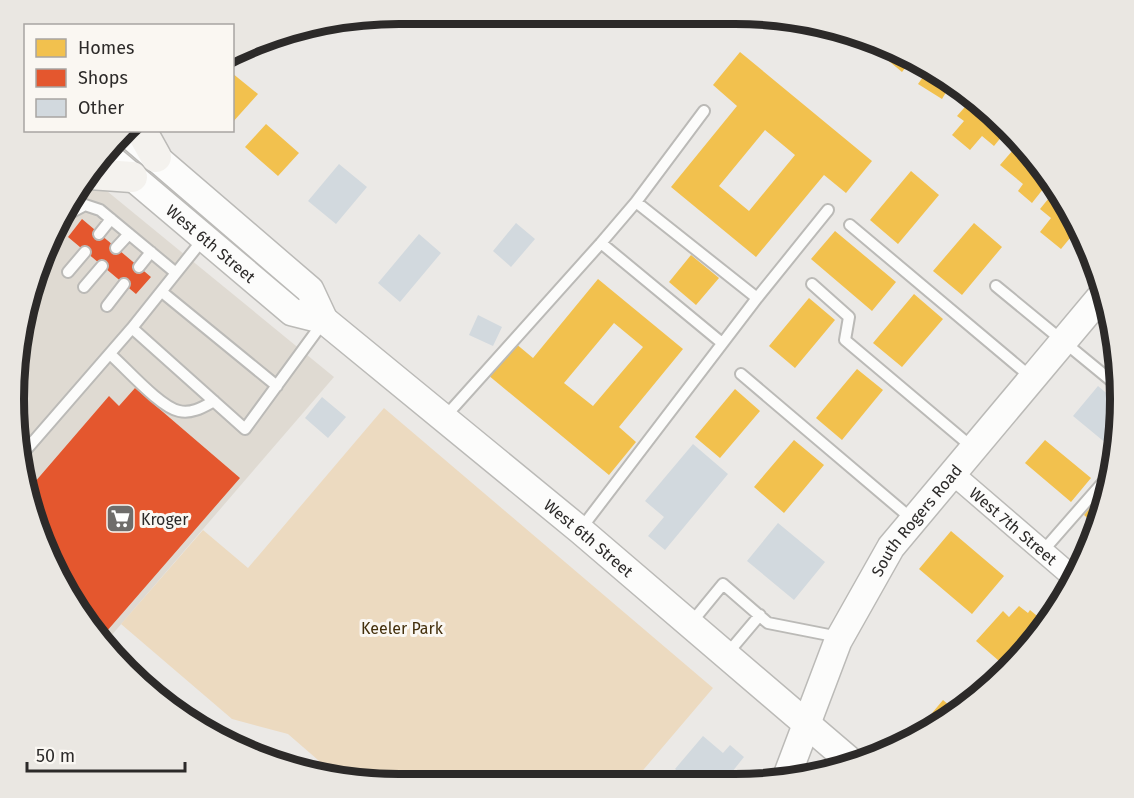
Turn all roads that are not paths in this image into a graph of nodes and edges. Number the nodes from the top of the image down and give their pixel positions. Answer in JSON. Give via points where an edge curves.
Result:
{"nodes":[{"id":1,"x":704,"y":111,"type":"dead end"},
{"id":2,"x":142,"y":132,"type":"edge"},
{"id":3,"x":132,"y":137,"type":"edge"},
{"id":4,"x":156,"y":157,"type":"junction"},
{"id":5,"x":111,"y":159,"type":"edge"},
{"id":6,"x":98,"y":175,"type":"edge"},
{"id":7,"x":132,"y":177,"type":"junction"},
{"id":8,"x":636,"y":202,"type":"junction"},
{"id":9,"x":828,"y":210,"type":"dead end"},
{"id":10,"x":74,"y":211,"type":"edge"},
{"id":11,"x":111,"y":219,"type":"junction"},
{"id":12,"x":850,"y":225,"type":"dead end"},
{"id":13,"x":99,"y":234,"type":"dead end"},
{"id":14,"x":129,"y":234,"type":"junction"},
{"id":15,"x":204,"y":238,"type":"junction"},
{"id":16,"x":601,"y":243,"type":"junction"},
{"id":17,"x":116,"y":248,"type":"dead end"},
{"id":18,"x":85,"y":252,"type":"dead end"},
{"id":19,"x":151,"y":252,"type":"junction"},
{"id":20,"x":102,"y":266,"type":"dead end"},
{"id":21,"x":139,"y":267,"type":"dead end"},
{"id":22,"x":68,"y":272,"type":"dead end"},
{"id":23,"x":176,"y":273,"type":"junction"},
{"id":24,"x":124,"y":284,"type":"dead end"},
{"id":25,"x":812,"y":284,"type":"dead end"},
{"id":26,"x":996,"y":286,"type":"dead end"},
{"id":27,"x":84,"y":287,"type":"dead end"},
{"id":28,"x":162,"y":292,"type":"junction"},
{"id":29,"x":756,"y":298,"type":"junction"},
{"id":30,"x":1097,"y":301,"type":"edge"},
{"id":31,"x":107,"y":306,"type":"dead end"},
{"id":32,"x":324,"y":320,"type":"junction"},
{"id":33,"x":132,"y":328,"type":"junction"},
{"id":34,"x":1063,"y":341,"type":"junction"},
{"id":35,"x":722,"y":343,"type":"junction"},
{"id":36,"x":111,"y":355,"type":"junction"},
{"id":37,"x":741,"y":374,"type":"dead end"},
{"id":38,"x":1032,"y":378,"type":"junction"},
{"id":39,"x":1109,"y":379,"type":"edge"},
{"id":40,"x":277,"y":386,"type":"junction"},
{"id":41,"x":214,"y":401,"type":"junction"},
{"id":42,"x":443,"y":418,"type":"junction"},
{"id":43,"x":973,"y":448,"type":"junction"},
{"id":44,"x":27,"y":449,"type":"edge"},
{"id":45,"x":952,"y":473,"type":"junction"},
{"id":46,"x":1099,"y":486,"type":"edge"},
{"id":47,"x":913,"y":520,"type":"junction"},
{"id":48,"x":580,"y":530,"type":"junction"},
{"id":49,"x":1042,"y":552,"type":"junction"},
{"id":50,"x":1067,"y":572,"type":"edge"},
{"id":51,"x":760,"y":615,"type":"junction"},
{"id":52,"x":690,"y":624,"type":"junction"},
{"id":53,"x":840,"y":637,"type":"junction"},
{"id":54,"x":726,"y":656,"type":"junction"},
{"id":55,"x":808,"y":726,"type":"junction"},
{"id":56,"x":845,"y":757,"type":"edge"},
{"id":57,"x":790,"y":770,"type":"edge"}],
"edges":[{"from":1,"to":8,"type":"lane"},
{"from":2,"to":4,"type":"main road"},
{"from":3,"to":4,"type":"street","name":"West 6th Street"},
{"from":4,"to":32,"type":"street","name":"West 6th Street","via":[[310,290]]},
{"from":5,"to":7,"type":"street","name":"West 6th Street"},
{"from":6,"to":7,"type":"main road"},
{"from":7,"to":15,"type":"street","name":"West 6th Street"},
{"from":8,"to":16,"type":"lane"},
{"from":8,"to":29,"type":"lane"},
{"from":9,"to":29,"type":"lane"},
{"from":10,"to":11,"type":"lane","via":[[86,205]]},
{"from":11,"to":13,"type":"lane"},
{"from":11,"to":14,"type":"lane"},
{"from":12,"to":38,"type":"lane"},
{"from":14,"to":17,"type":"lane"},
{"from":14,"to":19,"type":"lane"},
{"from":15,"to":23,"type":"lane"},
{"from":15,"to":32,"type":"street","name":"West 6th Street","via":[[292,312]]},
{"from":16,"to":35,"type":"lane"},
{"from":16,"to":42,"type":"lane"},
{"from":18,"to":22,"type":"lane"},
{"from":19,"to":21,"type":"lane"},
{"from":19,"to":23,"type":"lane"},
{"from":20,"to":27,"type":"lane"},
{"from":23,"to":28,"type":"lane"},
{"from":24,"to":31,"type":"lane"},
{"from":25,"to":43,"type":"lane","via":[[849,318],[845,340]]},
{"from":26,"to":34,"type":"lane"},
{"from":28,"to":33,"type":"lane"},
{"from":28,"to":40,"type":"lane"},
{"from":29,"to":35,"type":"lane"},
{"from":30,"to":34,"type":"street","name":"South Rogers Road"},
{"from":32,"to":40,"type":"lane"},
{"from":32,"to":42,"type":"street","name":"West 6th Street"},
{"from":33,"to":36,"type":"lane"},
{"from":33,"to":41,"type":"lane"},
{"from":34,"to":38,"type":"street","name":"South Rogers Road"},
{"from":34,"to":39,"type":"lane"},
{"from":35,"to":48,"type":"lane"},
{"from":36,"to":41,"type":"lane","via":[[178,411],[194,411]]},
{"from":36,"to":44,"type":"lane"},
{"from":37,"to":47,"type":"lane"},
{"from":38,"to":43,"type":"street","name":"South Rogers Road"},
{"from":40,"to":41,"type":"lane","via":[[245,429]]},
{"from":42,"to":48,"type":"street","name":"West 6th Street"},
{"from":43,"to":45,"type":"street","name":"South Rogers Road"},
{"from":45,"to":47,"type":"street","name":"South Rogers Road"},
{"from":45,"to":49,"type":"street","name":"West 7th Street"},
{"from":46,"to":49,"type":"lane"},
{"from":47,"to":53,"type":"street","name":"South Rogers Road","via":[[891,547]]},
{"from":48,"to":52,"type":"street","name":"West 6th Street"},
{"from":49,"to":50,"type":"street","name":"West 7th Street"},
{"from":51,"to":52,"type":"lane","via":[[723,584]]},
{"from":51,"to":53,"type":"lane","via":[[768,623]]},
{"from":51,"to":54,"type":"lane"},
{"from":52,"to":54,"type":"street","name":"West 6th Street"},
{"from":53,"to":55,"type":"street","name":"South Rogers Road"},
{"from":54,"to":55,"type":"street","name":"West 6th Street"},
{"from":55,"to":56,"type":"street","name":"West 6th Street"},
{"from":55,"to":57,"type":"street","name":"South Rogers Road"}]}
